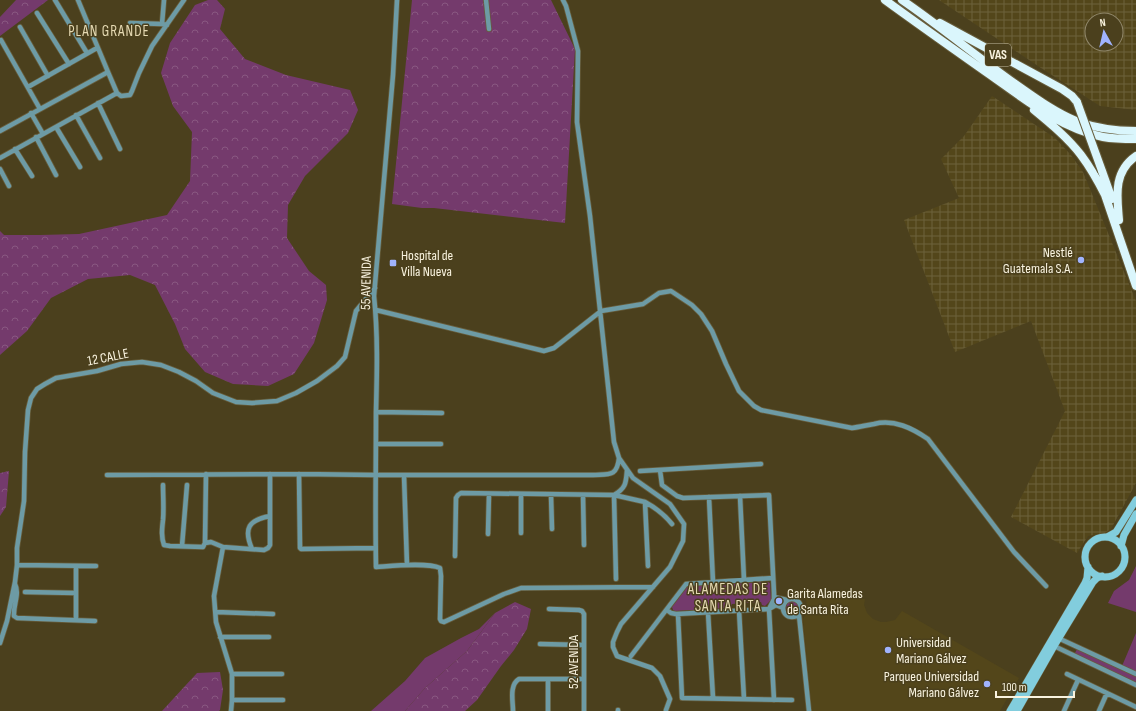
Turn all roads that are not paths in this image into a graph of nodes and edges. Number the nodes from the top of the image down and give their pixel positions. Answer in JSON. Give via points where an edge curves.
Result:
{"nodes":[{"id":1,"x":55,"y":0,"type":"edge"},
{"id":2,"x":78,"y":0,"type":"edge"},
{"id":3,"x":164,"y":0,"type":"edge"},
{"id":4,"x":184,"y":0,"type":"edge"},
{"id":5,"x":397,"y":0,"type":"edge"},
{"id":6,"x":486,"y":0,"type":"edge"},
{"id":7,"x":563,"y":0,"type":"edge"},
{"id":8,"x":884,"y":0,"type":"edge"},
{"id":9,"x":902,"y":0,"type":"edge"},
{"id":10,"x":916,"y":10,"type":"junction"},
{"id":11,"x":37,"y":13,"type":"dead end"},
{"id":12,"x":130,"y":23,"type":"dead end"},
{"id":13,"x":165,"y":25,"type":"junction"},
{"id":14,"x":20,"y":27,"type":"dead end"},
{"id":15,"x":489,"y":29,"type":"dead end"},
{"id":16,"x":1,"y":40,"type":"dead end"},
{"id":17,"x":97,"y":48,"type":"junction"},
{"id":18,"x":88,"y":53,"type":"junction"},
{"id":19,"x":69,"y":64,"type":"junction"},
{"id":20,"x":108,"y":72,"type":"junction"},
{"id":21,"x":48,"y":76,"type":"junction"},
{"id":22,"x":28,"y":88,"type":"junction"},
{"id":23,"x":117,"y":93,"type":"junction"},
{"id":24,"x":1027,"y":100,"type":"junction"},
{"id":25,"x":98,"y":103,"type":"junction"},
{"id":26,"x":40,"y":109,"type":"junction"},
{"id":27,"x":32,"y":113,"type":"junction"},
{"id":28,"x":76,"y":115,"type":"junction"},
{"id":29,"x":56,"y":126,"type":"junction"},
{"id":30,"x":0,"y":131,"type":"edge"},
{"id":31,"x":1136,"y":131,"type":"edge"},
{"id":32,"x":43,"y":134,"type":"junction"},
{"id":33,"x":36,"y":137,"type":"junction"},
{"id":34,"x":1136,"y":139,"type":"edge"},
{"id":35,"x":120,"y":148,"type":"dead end"},
{"id":36,"x":15,"y":149,"type":"junction"},
{"id":37,"x":1136,"y":156,"type":"edge"},
{"id":38,"x":0,"y":158,"type":"edge"},
{"id":39,"x":100,"y":158,"type":"dead end"},
{"id":40,"x":80,"y":167,"type":"dead end"},
{"id":41,"x":0,"y":169,"type":"edge"},
{"id":42,"x":56,"y":175,"type":"dead end"},
{"id":43,"x":32,"y":176,"type":"dead end"},
{"id":44,"x":9,"y":186,"type":"dead end"},
{"id":45,"x":1119,"y":220,"type":"junction"},
{"id":46,"x":1136,"y":271,"type":"edge"},
{"id":47,"x":1136,"y":286,"type":"edge"},
{"id":48,"x":375,"y":288,"type":"junction"},
{"id":49,"x":376,"y":310,"type":"junction"},
{"id":50,"x":601,"y":311,"type":"junction"},
{"id":51,"x":376,"y":412,"type":"junction"},
{"id":52,"x":442,"y":413,"type":"dead end"},
{"id":53,"x":376,"y":444,"type":"junction"},
{"id":54,"x":441,"y":444,"type":"dead end"},
{"id":55,"x":619,"y":458,"type":"junction"},
{"id":56,"x":761,"y":464,"type":"dead end"},
{"id":57,"x":627,"y":470,"type":"junction"},
{"id":58,"x":640,"y":470,"type":"dead end"},
{"id":59,"x":660,"y":470,"type":"junction"},
{"id":60,"x":206,"y":474,"type":"junction"},
{"id":61,"x":270,"y":474,"type":"junction"},
{"id":62,"x":299,"y":474,"type":"junction"},
{"id":63,"x":107,"y":475,"type":"dead end"},
{"id":64,"x":375,"y":475,"type":"junction"},
{"id":65,"x":404,"y":475,"type":"junction"},
{"id":66,"x":163,"y":485,"type":"dead end"},
{"id":67,"x":187,"y":485,"type":"dead end"},
{"id":68,"x":489,"y":494,"type":"junction"},
{"id":69,"x":521,"y":494,"type":"junction"},
{"id":70,"x":551,"y":495,"type":"junction"},
{"id":71,"x":583,"y":495,"type":"junction"},
{"id":72,"x":614,"y":496,"type":"junction"},
{"id":73,"x":740,"y":496,"type":"junction"},
{"id":74,"x":709,"y":497,"type":"junction"},
{"id":75,"x":1136,"y":500,"type":"edge"},
{"id":76,"x":645,"y":502,"type":"junction"},
{"id":77,"x":1136,"y":514,"type":"edge"},
{"id":78,"x":270,"y":516,"type":"junction"},
{"id":79,"x":672,"y":524,"type":"dead end"},
{"id":80,"x":552,"y":529,"type":"dead end"},
{"id":81,"x":521,"y":533,"type":"dead end"},
{"id":82,"x":488,"y":534,"type":"dead end"},
{"id":83,"x":1107,"y":537,"type":"junction"},
{"id":84,"x":205,"y":543,"type":"junction"},
{"id":85,"x":584,"y":545,"type":"dead end"},
{"id":86,"x":182,"y":546,"type":"junction"},
{"id":87,"x":1121,"y":546,"type":"junction"},
{"id":88,"x":222,"y":547,"type":"junction"},
{"id":89,"x":375,"y":548,"type":"junction"},
{"id":90,"x":252,"y":549,"type":"junction"},
{"id":91,"x":455,"y":556,"type":"dead end"},
{"id":92,"x":17,"y":565,"type":"junction"},
{"id":93,"x":407,"y":565,"type":"junction"},
{"id":94,"x":76,"y":566,"type":"junction"},
{"id":95,"x":96,"y":566,"type":"dead end"},
{"id":96,"x":648,"y":566,"type":"dead end"},
{"id":97,"x":1088,"y":567,"type":"junction"},
{"id":98,"x":1102,"y":576,"type":"junction"},
{"id":99,"x":773,"y":578,"type":"junction"},
{"id":100,"x":616,"y":579,"type":"dead end"},
{"id":101,"x":744,"y":580,"type":"junction"},
{"id":102,"x":15,"y":582,"type":"junction"},
{"id":103,"x":713,"y":582,"type":"junction"},
{"id":104,"x":1046,"y":586,"type":"dead end"},
{"id":105,"x":653,"y":588,"type":"junction"},
{"id":106,"x":25,"y":592,"type":"dead end"},
{"id":107,"x":76,"y":593,"type":"junction"},
{"id":108,"x":774,"y":596,"type":"junction"},
{"id":109,"x":787,"y":600,"type":"junction"},
{"id":110,"x":769,"y":608,"type":"junction"},
{"id":111,"x":783,"y":608,"type":"junction"},
{"id":112,"x":549,"y":609,"type":"dead end"},
{"id":113,"x":667,"y":610,"type":"junction"},
{"id":114,"x":739,"y":610,"type":"junction"},
{"id":115,"x":216,"y":612,"type":"junction"},
{"id":116,"x":708,"y":612,"type":"junction"},
{"id":117,"x":273,"y":614,"type":"dead end"},
{"id":118,"x":678,"y":614,"type":"junction"},
{"id":119,"x":799,"y":615,"type":"junction"},
{"id":120,"x":794,"y":618,"type":"junction"},
{"id":121,"x":76,"y":620,"type":"junction"},
{"id":122,"x":95,"y":621,"type":"dead end"},
{"id":123,"x":801,"y":628,"type":"junction"},
{"id":124,"x":220,"y":637,"type":"junction"},
{"id":125,"x":269,"y":637,"type":"dead end"},
{"id":126,"x":1058,"y":638,"type":"junction"},
{"id":127,"x":0,"y":643,"type":"edge"},
{"id":128,"x":540,"y":644,"type":"dead end"},
{"id":129,"x":584,"y":645,"type":"junction"},
{"id":130,"x":1054,"y":646,"type":"junction"},
{"id":131,"x":631,"y":656,"type":"dead end"},
{"id":132,"x":232,"y":674,"type":"junction"},
{"id":133,"x":282,"y":674,"type":"dead end"},
{"id":134,"x":1067,"y":674,"type":"dead end"},
{"id":135,"x":1136,"y":674,"type":"edge"},
{"id":136,"x":548,"y":679,"type":"junction"},
{"id":137,"x":584,"y":679,"type":"junction"},
{"id":138,"x":1078,"y":680,"type":"junction"},
{"id":139,"x":1136,"y":685,"type":"edge"},
{"id":140,"x":1107,"y":693,"type":"junction"},
{"id":141,"x":713,"y":698,"type":"junction"},
{"id":142,"x":744,"y":699,"type":"junction"},
{"id":143,"x":232,"y":700,"type":"junction"},
{"id":144,"x":283,"y":700,"type":"dead end"},
{"id":145,"x":774,"y":700,"type":"junction"},
{"id":146,"x":792,"y":700,"type":"dead end"},
{"id":147,"x":1135,"y":708,"type":"edge"},
{"id":148,"x":666,"y":710,"type":"edge"},
{"id":149,"x":231,"y":711,"type":"edge"},
{"id":150,"x":513,"y":711,"type":"edge"},
{"id":151,"x":548,"y":711,"type":"edge"},
{"id":152,"x":584,"y":711,"type":"edge"},
{"id":153,"x":809,"y":711,"type":"edge"},
{"id":154,"x":1010,"y":711,"type":"edge"},
{"id":155,"x":1017,"y":711,"type":"edge"},
{"id":156,"x":1064,"y":711,"type":"edge"},
{"id":157,"x":1099,"y":711,"type":"edge"}],
"edges":[{"from":1,"to":18,"type":"street"},
{"from":2,"to":17,"type":"street"},
{"from":3,"to":13,"type":"street"},
{"from":4,"to":13,"type":"street"},
{"from":5,"to":48,"type":"street","name":"55 AVENIDA"},
{"from":6,"to":15,"type":"street"},
{"from":7,"to":50,"type":"street","via":[[578,51],[577,122]]},
{"from":8,"to":24,"type":"highway"},
{"from":9,"to":10,"type":"highway"},
{"from":10,"to":31,"type":"highway","via":[[1058,112],[1075,121],[1096,127]]},
{"from":10,"to":45,"type":"highway","number":"VAS","bridge":true,"via":[[1072,96],[1077,102]]},
{"from":11,"to":19,"type":"street"},
{"from":12,"to":13,"type":"street"},
{"from":13,"to":23,"type":"street","via":[[152,46],[132,92],[126,96]]},
{"from":14,"to":21,"type":"street"},
{"from":16,"to":22,"type":"street"},
{"from":17,"to":18,"type":"street"},
{"from":17,"to":20,"type":"street"},
{"from":18,"to":19,"type":"street"},
{"from":19,"to":21,"type":"street"},
{"from":20,"to":23,"type":"street"},
{"from":20,"to":26,"type":"street"},
{"from":21,"to":22,"type":"street"},
{"from":22,"to":26,"type":"street"},
{"from":23,"to":25,"type":"street"},
{"from":24,"to":34,"type":"highway","via":[[1075,128],[1102,136]]},
{"from":24,"to":47,"type":"highway","via":[[1034,110],[1074,146],[1094,175],[1105,195]]},
{"from":25,"to":28,"type":"street"},
{"from":25,"to":35,"type":"street"},
{"from":26,"to":27,"type":"street"},
{"from":27,"to":30,"type":"street"},
{"from":27,"to":32,"type":"street"},
{"from":28,"to":29,"type":"street"},
{"from":28,"to":39,"type":"street"},
{"from":29,"to":32,"type":"street"},
{"from":29,"to":40,"type":"street"},
{"from":32,"to":33,"type":"street"},
{"from":33,"to":36,"type":"street"},
{"from":33,"to":42,"type":"street"},
{"from":36,"to":38,"type":"street"},
{"from":36,"to":43,"type":"street"},
{"from":37,"to":45,"type":"highway","via":[[1124,167],[1119,177]]},
{"from":41,"to":44,"type":"street"},
{"from":45,"to":46,"type":"highway","number":"VAS"},
{"from":48,"to":49,"type":"street","name":"55 AVENIDA"},
{"from":48,"to":92,"type":"street","name":"12 CALLE","via":[[356,311],[345,357],[317,381],[277,401],[236,402],[213,393],[179,372],[142,362],[56,378],[37,389],[28,410],[24,501]]},
{"from":49,"to":50,"type":"street","via":[[544,351],[554,348]]},
{"from":49,"to":51,"type":"street","name":"55 AVENIDA"},
{"from":50,"to":55,"type":"street","via":[[614,442]]},
{"from":50,"to":104,"type":"street","via":[[643,304],[659,293],[671,291],[701,314],[712,331],[739,391],[761,410],[852,428],[875,423],[893,423],[919,432],[928,439],[1014,552]]},
{"from":51,"to":52,"type":"street"},
{"from":51,"to":53,"type":"street","name":"55 AVENIDA"},
{"from":53,"to":54,"type":"street"},
{"from":53,"to":64,"type":"street","name":"55 AVENIDA"},
{"from":55,"to":57,"type":"street"},
{"from":55,"to":65,"type":"street","via":[[616,471],[593,476]]},
{"from":56,"to":59,"type":"street"},
{"from":57,"to":72,"type":"street","via":[[625,486]]},
{"from":57,"to":105,"type":"street","via":[[633,478],[670,504],[684,524],[679,551]]},
{"from":58,"to":59,"type":"street"},
{"from":59,"to":74,"type":"street","via":[[662,485],[677,496]]},
{"from":60,"to":61,"type":"street"},
{"from":60,"to":63,"type":"street"},
{"from":60,"to":84,"type":"street"},
{"from":61,"to":62,"type":"street"},
{"from":61,"to":78,"type":"street"},
{"from":62,"to":64,"type":"street"},
{"from":62,"to":89,"type":"street","via":[[301,550]]},
{"from":64,"to":65,"type":"street"},
{"from":64,"to":89,"type":"street","name":"55 AVENIDA"},
{"from":65,"to":93,"type":"street"},
{"from":66,"to":86,"type":"street","via":[[161,527],[164,545]]},
{"from":67,"to":86,"type":"street"},
{"from":68,"to":69,"type":"street"},
{"from":68,"to":82,"type":"street"},
{"from":68,"to":91,"type":"street","via":[[458,494]]},
{"from":69,"to":70,"type":"street"},
{"from":69,"to":81,"type":"street"},
{"from":70,"to":71,"type":"street"},
{"from":70,"to":80,"type":"street"},
{"from":71,"to":72,"type":"street"},
{"from":71,"to":85,"type":"street"},
{"from":72,"to":76,"type":"street"},
{"from":72,"to":100,"type":"street"},
{"from":73,"to":74,"type":"street"},
{"from":73,"to":99,"type":"street","via":[[769,495]]},
{"from":73,"to":101,"type":"street"},
{"from":74,"to":103,"type":"street"},
{"from":75,"to":83,"type":"main road","via":[[1116,532]]},
{"from":76,"to":79,"type":"street","via":[[665,515]]},
{"from":76,"to":96,"type":"street"},
{"from":77,"to":87,"type":"main road"},
{"from":78,"to":90,"type":"street","via":[[250,524],[247,535]]},
{"from":78,"to":90,"type":"street","via":[[270,545],[264,550]]},
{"from":83,"to":87,"type":"main road"},
{"from":83,"to":97,"type":"main road","via":[[1091,542],[1087,548],[1085,557]]},
{"from":84,"to":86,"type":"street","via":[[203,547]]},
{"from":84,"to":88,"type":"street","via":[[211,542]]},
{"from":87,"to":98,"type":"main road","via":[[1124,559],[1121,567],[1111,575]]},
{"from":88,"to":90,"type":"street"},
{"from":88,"to":115,"type":"street","via":[[214,596]]},
{"from":89,"to":93,"type":"street","name":"55 AVENIDA","via":[[376,567]]},
{"from":92,"to":94,"type":"street"},
{"from":92,"to":102,"type":"street","name":"12 CALLE"},
{"from":93,"to":105,"type":"street","via":[[440,568],[440,618],[444,622],[520,588]]},
{"from":94,"to":95,"type":"street"},
{"from":94,"to":107,"type":"street"},
{"from":97,"to":98,"type":"main road"},
{"from":97,"to":154,"type":"main road","via":[[1085,582]]},
{"from":98,"to":126,"type":"main road","via":[[1093,582]]},
{"from":99,"to":101,"type":"street"},
{"from":99,"to":108,"type":"street"},
{"from":101,"to":103,"type":"street"},
{"from":102,"to":121,"type":"street","via":[[17,590],[14,616],[17,618]]},
{"from":102,"to":127,"type":"street","name":"12 CALLE"},
{"from":103,"to":113,"type":"street","via":[[686,584]]},
{"from":105,"to":148,"type":"street","via":[[621,624],[613,647],[617,656],[652,668],[660,676],[670,698]]},
{"from":106,"to":107,"type":"street"},
{"from":107,"to":121,"type":"street"},
{"from":108,"to":109,"type":"street"},
{"from":108,"to":110,"type":"street"},
{"from":109,"to":111,"type":"street"},
{"from":109,"to":119,"type":"street","via":[[799,601],[802,609]]},
{"from":110,"to":111,"type":"street","via":[[777,605]]},
{"from":110,"to":114,"type":"street"},
{"from":110,"to":145,"type":"street"},
{"from":111,"to":120,"type":"street","via":[[788,617]]},
{"from":112,"to":129,"type":"street","name":"52 AVENIDA","via":[[583,612]]},
{"from":113,"to":118,"type":"street"},
{"from":113,"to":131,"type":"street"},
{"from":114,"to":116,"type":"street"},
{"from":114,"to":142,"type":"street"},
{"from":115,"to":117,"type":"street"},
{"from":115,"to":124,"type":"street"},
{"from":116,"to":118,"type":"street"},
{"from":116,"to":141,"type":"street"},
{"from":118,"to":141,"type":"street","via":[[682,697]]},
{"from":119,"to":120,"type":"street"},
{"from":119,"to":123,"type":"street"},
{"from":120,"to":123,"type":"street"},
{"from":121,"to":122,"type":"street"},
{"from":123,"to":153,"type":"street"},
{"from":124,"to":125,"type":"street"},
{"from":124,"to":132,"type":"street"},
{"from":126,"to":130,"type":"main road"},
{"from":126,"to":135,"type":"street"},
{"from":128,"to":129,"type":"street"},
{"from":129,"to":137,"type":"street","name":"52 AVENIDA"},
{"from":130,"to":139,"type":"street"},
{"from":130,"to":155,"type":"main road"},
{"from":132,"to":133,"type":"street"},
{"from":132,"to":143,"type":"street"},
{"from":134,"to":138,"type":"street"},
{"from":136,"to":137,"type":"street"},
{"from":136,"to":150,"type":"street","via":[[516,681],[513,686]]},
{"from":136,"to":151,"type":"street"},
{"from":137,"to":152,"type":"street","name":"52 AVENIDA"},
{"from":138,"to":140,"type":"street"},
{"from":138,"to":156,"type":"street"},
{"from":140,"to":147,"type":"street"},
{"from":140,"to":157,"type":"street"},
{"from":141,"to":142,"type":"street"},
{"from":142,"to":145,"type":"street"},
{"from":143,"to":144,"type":"street"},
{"from":143,"to":149,"type":"street"},
{"from":145,"to":146,"type":"street"}]}
